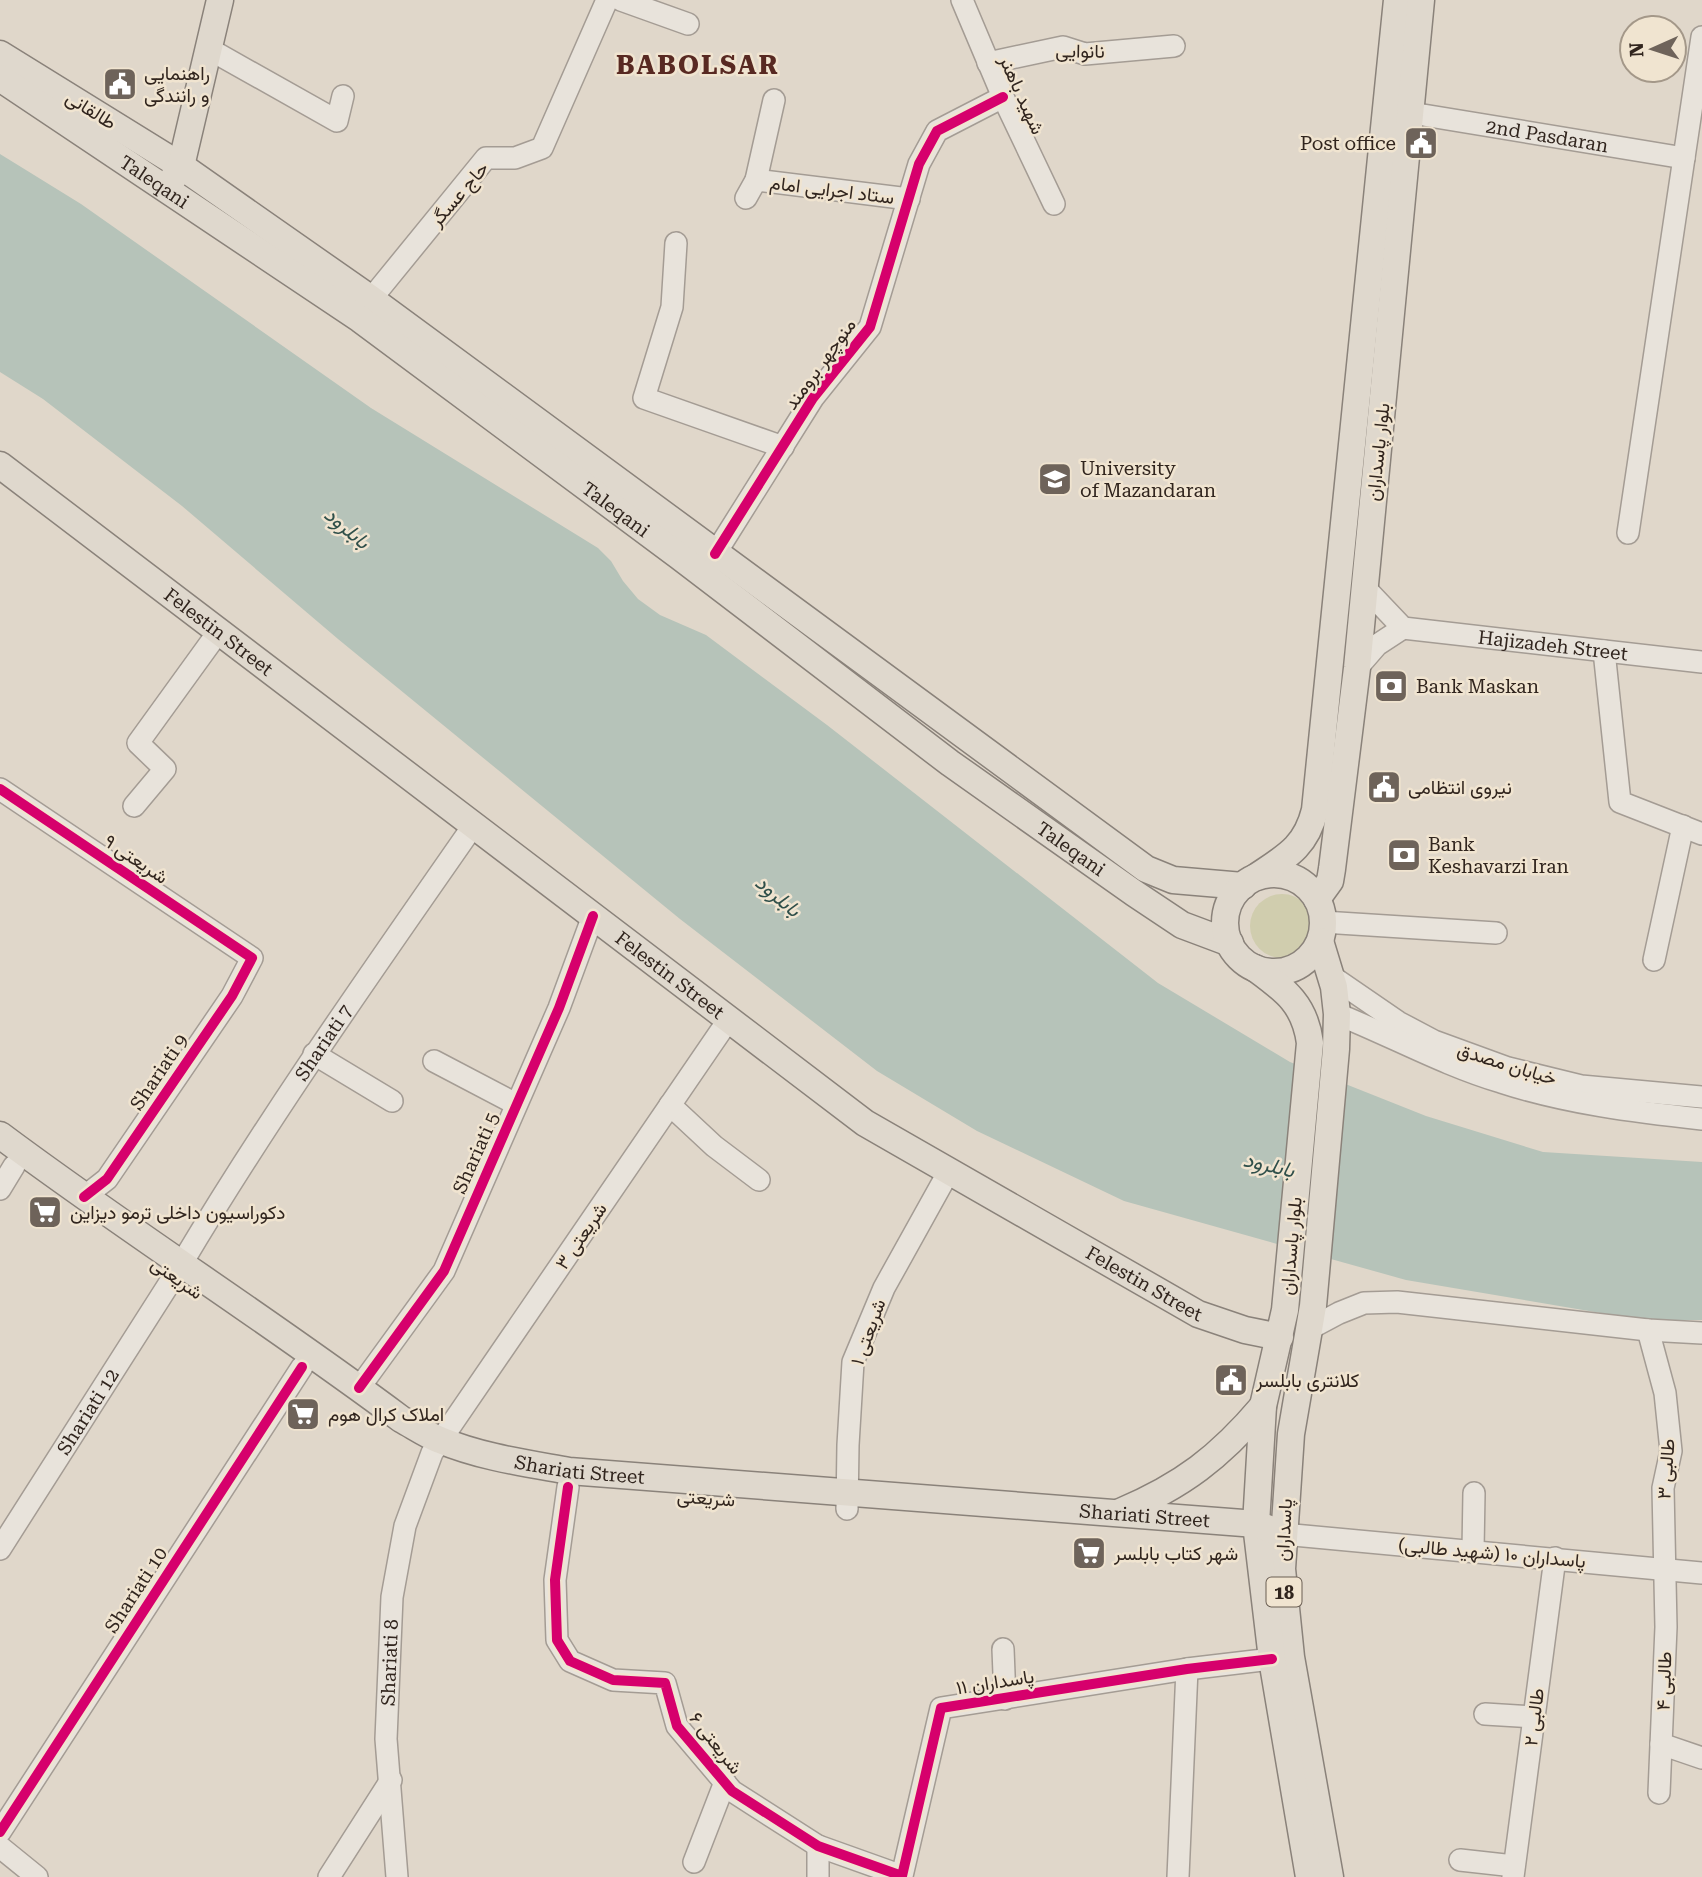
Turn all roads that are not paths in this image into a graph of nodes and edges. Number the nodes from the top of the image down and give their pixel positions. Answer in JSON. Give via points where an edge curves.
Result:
{"nodes":[{"id":1,"x":220,"y":0,"type":"edge"},
{"id":2,"x":607,"y":0,"type":"edge"},
{"id":3,"x":621,"y":0,"type":"edge"},
{"id":4,"x":962,"y":0,"type":"edge"},
{"id":5,"x":1397,"y":0,"type":"edge"},
{"id":6,"x":1421,"y":0,"type":"edge"},
{"id":7,"x":688,"y":24,"type":"dead end"},
{"id":8,"x":1702,"y":37,"type":"edge"},
{"id":9,"x":1174,"y":46,"type":"dead end"},
{"id":10,"x":209,"y":48,"type":"junction"},
{"id":11,"x":0,"y":54,"type":"edge"},
{"id":12,"x":988,"y":63,"type":"junction"},
{"id":13,"x":0,"y":78,"type":"edge"},
{"id":14,"x":343,"y":96,"type":"dead end"},
{"id":15,"x":1003,"y":97,"type":"junction"},
{"id":16,"x":774,"y":100,"type":"dead end"},
{"id":17,"x":1411,"y":113,"type":"junction"},
{"id":18,"x":1691,"y":146,"type":"edge"},
{"id":19,"x":181,"y":166,"type":"junction"},
{"id":20,"x":166,"y":188,"type":"junction"},
{"id":21,"x":909,"y":200,"type":"junction"},
{"id":22,"x":1054,"y":204,"type":"dead end"},
{"id":23,"x":676,"y":243,"type":"dead end"},
{"id":24,"x":370,"y":299,"type":"junction"},
{"id":25,"x":783,"y":447,"type":"junction"},
{"id":26,"x":0,"y":465,"type":"edge"},
{"id":27,"x":1628,"y":533,"type":"dead end"},
{"id":28,"x":715,"y":554,"type":"junction"},
{"id":29,"x":1364,"y":588,"type":"junction"},
{"id":30,"x":1403,"y":628,"type":"junction"},
{"id":31,"x":219,"y":631,"type":"junction"},
{"id":32,"x":1604,"y":650,"type":"junction"},
{"id":33,"x":1702,"y":662,"type":"edge"},
{"id":34,"x":1357,"y":668,"type":"junction"},
{"id":35,"x":0,"y":789,"type":"edge"},
{"id":36,"x":134,"y":806,"type":"dead end"},
{"id":37,"x":473,"y":826,"type":"junction"},
{"id":38,"x":1693,"y":830,"type":"edge"},
{"id":39,"x":1249,"y":882,"type":"junction"},
{"id":40,"x":1192,"y":883,"type":"junction"},
{"id":41,"x":593,"y":916,"type":"junction"},
{"id":42,"x":1320,"y":921,"type":"junction"},
{"id":43,"x":1182,"y":925,"type":"junction"},
{"id":44,"x":1496,"y":933,"type":"dead end"},
{"id":45,"x":1230,"y":943,"type":"junction"},
{"id":46,"x":1654,"y":960,"type":"dead end"},
{"id":47,"x":1255,"y":968,"type":"junction"},
{"id":48,"x":1331,"y":976,"type":"junction"},
{"id":49,"x":1337,"y":1014,"type":"junction"},
{"id":50,"x":729,"y":1019,"type":"junction"},
{"id":51,"x":1323,"y":1046,"type":"junction"},
{"id":52,"x":314,"y":1054,"type":"junction"},
{"id":53,"x":434,"y":1061,"type":"dead end"},
{"id":54,"x":1702,"y":1097,"type":"edge"},
{"id":55,"x":393,"y":1101,"type":"dead end"},
{"id":56,"x":516,"y":1104,"type":"junction"},
{"id":57,"x":670,"y":1105,"type":"junction"},
{"id":58,"x":1702,"y":1119,"type":"edge"},
{"id":59,"x":0,"y":1135,"type":"edge"},
{"id":60,"x":7,"y":1160,"type":"edge"},
{"id":61,"x":949,"y":1171,"type":"junction"},
{"id":62,"x":758,"y":1181,"type":"dead end"},
{"id":63,"x":0,"y":1189,"type":"edge"},
{"id":64,"x":84,"y":1198,"type":"junction"},
{"id":65,"x":178,"y":1269,"type":"junction"},
{"id":66,"x":1311,"y":1318,"type":"junction"},
{"id":67,"x":1648,"y":1330,"type":"junction"},
{"id":68,"x":1702,"y":1333,"type":"edge"},
{"id":69,"x":1280,"y":1337,"type":"junction"},
{"id":70,"x":302,"y":1367,"type":"junction"},
{"id":71,"x":359,"y":1388,"type":"junction"},
{"id":72,"x":1263,"y":1406,"type":"junction"},
{"id":73,"x":437,"y":1447,"type":"junction"},
{"id":74,"x":568,"y":1487,"type":"junction"},
{"id":75,"x":1474,"y":1493,"type":"dead end"},
{"id":76,"x":847,"y":1501,"type":"junction"},
{"id":77,"x":1115,"y":1514,"type":"junction"},
{"id":78,"x":1256,"y":1532,"type":"junction"},
{"id":79,"x":1283,"y":1534,"type":"junction"},
{"id":80,"x":0,"y":1549,"type":"edge"},
{"id":81,"x":1473,"y":1550,"type":"junction"},
{"id":82,"x":1555,"y":1558,"type":"junction"},
{"id":83,"x":1664,"y":1569,"type":"junction"},
{"id":84,"x":1702,"y":1573,"type":"edge"},
{"id":85,"x":1003,"y":1648,"type":"dead end"},
{"id":86,"x":1272,"y":1659,"type":"junction"},
{"id":87,"x":1187,"y":1669,"type":"junction"},
{"id":88,"x":1005,"y":1699,"type":"junction"},
{"id":89,"x":1485,"y":1714,"type":"dead end"},
{"id":90,"x":1534,"y":1717,"type":"junction"},
{"id":91,"x":1661,"y":1744,"type":"junction"},
{"id":92,"x":1702,"y":1758,"type":"edge"},
{"id":93,"x":391,"y":1780,"type":"junction"},
{"id":94,"x":724,"y":1782,"type":"junction"},
{"id":95,"x":1659,"y":1793,"type":"dead end"},
{"id":96,"x":0,"y":1832,"type":"edge"},
{"id":97,"x":818,"y":1846,"type":"junction"},
{"id":98,"x":0,"y":1847,"type":"edge"},
{"id":99,"x":1460,"y":1860,"type":"dead end"},
{"id":100,"x":694,"y":1862,"type":"dead end"},
{"id":101,"x":1514,"y":1871,"type":"edge"},
{"id":102,"x":37,"y":1877,"type":"edge"},
{"id":103,"x":329,"y":1877,"type":"edge"},
{"id":104,"x":397,"y":1877,"type":"edge"},
{"id":105,"x":818,"y":1877,"type":"edge"},
{"id":106,"x":1178,"y":1877,"type":"edge"},
{"id":107,"x":1309,"y":1877,"type":"edge"},
{"id":108,"x":1330,"y":1877,"type":"edge"}],
"edges":[{"from":1,"to":10,"type":"main road"},
{"from":2,"to":24,"type":"street","name":"حاج عسگر","via":[[542,149],[515,158],[486,158]]},
{"from":3,"to":7,"type":"street"},
{"from":4,"to":12,"type":"street","name":"شهید باهنر"},
{"from":5,"to":39,"type":"main road","name":"بلوار پاسداران","via":[[1315,810],[1302,842]]},
{"from":6,"to":17,"type":"main road","name":"بلوار پاسداران"},
{"from":8,"to":18,"type":"street"},
{"from":9,"to":12,"type":"street","name":"نانوایی","via":[[1085,54],[1063,47]]},
{"from":10,"to":14,"type":"street","via":[[337,121]]},
{"from":10,"to":19,"type":"main road"},
{"from":11,"to":19,"type":"main road","name":"طالقانی"},
{"from":12,"to":15,"type":"street","name":"شهید باهنر"},
{"from":13,"to":20,"type":"main road","name":"Taleqani"},
{"from":15,"to":21,"type":"street","name":"منوچهر برومند","via":[[937,131],[919,164]]},
{"from":15,"to":22,"type":"street","name":"شهید باهنر"},
{"from":16,"to":21,"type":"street","name":"ستاد اجرایی امام","via":[[751,189]]},
{"from":17,"to":18,"type":"street","name":"2nd Pasdaran"},
{"from":17,"to":29,"type":"main road","name":"بلوار پاسداران"},
{"from":18,"to":27,"type":"street"},
{"from":19,"to":20,"type":"main road"},
{"from":19,"to":24,"type":"main road","name":"Taleqani"},
{"from":20,"to":43,"type":"main road","name":"Taleqani","via":[[360,319],[950,764]]},
{"from":21,"to":25,"type":"street","name":"منوچهر برومند","via":[[870,327],[813,398]]},
{"from":23,"to":25,"type":"street","via":[[672,307],[644,398]]},
{"from":24,"to":28,"type":"main road","name":"Taleqani"},
{"from":25,"to":28,"type":"street","name":"منوچهر برومند"},
{"from":26,"to":31,"type":"main road","name":"Felestin Street"},
{"from":28,"to":40,"type":"main road","name":"Taleqani","via":[[1146,869]]},
{"from":29,"to":30,"type":"street"},
{"from":29,"to":34,"type":"main road","name":"بلوار پاسداران"},
{"from":30,"to":32,"type":"street","name":"Hajizadeh Street"},
{"from":30,"to":34,"type":"street","via":[[1377,645]]},
{"from":31,"to":36,"type":"street","via":[[138,743],[165,769]]},
{"from":31,"to":37,"type":"main road","name":"Felestin Street"},
{"from":32,"to":33,"type":"street","name":"Hajizadeh Street"},
{"from":32,"to":38,"type":"street","via":[[1620,802]]},
{"from":34,"to":42,"type":"main road","name":"بلوار پاسداران","via":[[1330,881]]},
{"from":35,"to":64,"type":"street","name":"Shariati 9","via":[[252,958],[232,996],[107,1180]]},
{"from":37,"to":41,"type":"main road","name":"Felestin Street"},
{"from":37,"to":52,"type":"street","name":"Shariati 7"},
{"from":38,"to":46,"type":"street"},
{"from":39,"to":40,"type":"main road","name":"Taleqani"},
{"from":39,"to":42,"type":"main road","via":[[1272,874],[1307,886]]},
{"from":39,"to":45,"type":"main road","via":[[1232,898],[1227,912]]},
{"from":40,"to":43,"type":"main road","via":[[1197,910],[1191,922]]},
{"from":41,"to":50,"type":"main road","name":"Felestin Street"},
{"from":41,"to":56,"type":"street","name":"Shariati 5"},
{"from":42,"to":44,"type":"street"},
{"from":42,"to":47,"type":"main road","via":[[1308,958],[1275,972]]},
{"from":42,"to":48,"type":"main road","name":"بلوار پاسداران"},
{"from":43,"to":45,"type":"main road","name":"Taleqani"},
{"from":45,"to":47,"type":"main road","via":[[1242,960]]},
{"from":47,"to":51,"type":"main road","name":"بلوار پاسداران","via":[[1295,1001]]},
{"from":48,"to":49,"type":"main road","name":"بلوار پاسداران"},
{"from":48,"to":54,"type":"street","name":"خیابان مصدق","via":[[1434,1041],[1508,1068],[1581,1086]]},
{"from":49,"to":51,"type":"main road","name":"بلوار پاسداران"},
{"from":49,"to":58,"type":"street","name":"خیابان مصدق","via":[[1501,1082],[1579,1102]]},
{"from":50,"to":57,"type":"street","name":"شریعتی ۳"},
{"from":50,"to":61,"type":"main road","name":"Felestin Street","via":[[865,1123]]},
{"from":51,"to":66,"type":"main road","name":"بلوار پاسداران"},
{"from":51,"to":69,"type":"main road","name":"بلوار پاسداران"},
{"from":52,"to":55,"type":"street"},
{"from":52,"to":65,"type":"street","name":"Shariati 7"},
{"from":53,"to":56,"type":"street"},
{"from":56,"to":71,"type":"street","name":"Shariati 5","via":[[444,1271]]},
{"from":57,"to":62,"type":"street"},
{"from":57,"to":73,"type":"street","name":"شریعتی ۳"},
{"from":59,"to":64,"type":"main road","name":"Shariati Street"},
{"from":60,"to":63,"type":"street"},
{"from":60,"to":65,"type":"main road","name":"شریعتی"},
{"from":61,"to":69,"type":"main road","name":"Felestin Street","via":[[1198,1314]]},
{"from":61,"to":76,"type":"street","name":"شریعتی ۱","via":[[884,1287],[853,1362]]},
{"from":64,"to":65,"type":"main road","name":"Shariati Street"},
{"from":65,"to":70,"type":"main road","name":"شریعتی"},
{"from":65,"to":71,"type":"main road","name":"Shariati Street"},
{"from":65,"to":80,"type":"street","name":"Shariati 12"},
{"from":66,"to":67,"type":"street","via":[[1364,1303],[1397,1301]]},
{"from":66,"to":79,"type":"main road","name":"پاسداران","number":"18","via":[[1291,1434]]},
{"from":67,"to":68,"type":"street"},
{"from":67,"to":83,"type":"street","name":"طالبی ۳","via":[[1665,1393],[1671,1451],[1663,1488]]},
{"from":69,"to":72,"type":"main road","name":"پاسداران","number":"18"},
{"from":70,"to":73,"type":"main road","name":"شریعتی","via":[[393,1432]]},
{"from":70,"to":96,"type":"street","name":"Shariati 10"},
{"from":71,"to":73,"type":"main road","name":"Shariati Street"},
{"from":72,"to":77,"type":"main road","via":[[1212,1460],[1159,1496]]},
{"from":72,"to":78,"type":"main road","name":"پاسداران","number":"18"},
{"from":73,"to":74,"type":"main road","name":"شریعتی","via":[[511,1477]]},
{"from":73,"to":76,"type":"main road","name":"Shariati Street","via":[[569,1471]]},
{"from":73,"to":93,"type":"street","name":"Shariati 8","via":[[405,1526],[393,1597],[386,1739]]},
{"from":74,"to":76,"type":"main road","name":"شریعتی"},
{"from":74,"to":94,"type":"street","name":"شریعتی ۶","via":[[555,1580],[557,1640],[570,1661],[613,1680],[665,1683],[677,1726]]},
{"from":75,"to":81,"type":"street"},
{"from":76,"to":77,"type":"main road","name":"Shariati Street"},
{"from":76,"to":78,"type":"main road","name":"شریعتی"},
{"from":77,"to":78,"type":"main road","name":"Shariati Street"},
{"from":78,"to":79,"type":"main road"},
{"from":78,"to":86,"type":"main road","name":"پاسداران","number":"18"},
{"from":79,"to":81,"type":"street","name":"پاسداران ۱۰ (شهید طالبی)"},
{"from":79,"to":108,"type":"main road","name":"پاسداران","number":"18","via":[[1291,1657]]},
{"from":81,"to":82,"type":"street","name":"پاسداران ۱۰ (شهید طالبی)"},
{"from":82,"to":83,"type":"street","name":"پاسداران ۱۰ (شهید طالبی)"},
{"from":82,"to":90,"type":"street","name":"طالبی ۲"},
{"from":83,"to":84,"type":"street","name":"پاسداران ۱۰ (شهید طالبی)"},
{"from":83,"to":91,"type":"street","name":"طالبی ۴"},
{"from":85,"to":88,"type":"street"},
{"from":86,"to":87,"type":"street","name":"پاسداران ۱۱"},
{"from":86,"to":107,"type":"main road","name":"پاسداران","number":"18"},
{"from":87,"to":88,"type":"street","name":"پاسداران ۱۱"},
{"from":87,"to":106,"type":"street"},
{"from":88,"to":97,"type":"street","name":"پاسداران ۱۱","via":[[941,1708],[902,1876]]},
{"from":89,"to":90,"type":"street"},
{"from":90,"to":101,"type":"street","name":"طالبی ۲"},
{"from":91,"to":92,"type":"street"},
{"from":91,"to":95,"type":"street","name":"طالبی ۴"},
{"from":93,"to":103,"type":"street"},
{"from":93,"to":104,"type":"street","name":"Shariati 8"},
{"from":94,"to":97,"type":"street","name":"شریعتی ۶"},
{"from":94,"to":100,"type":"street"},
{"from":97,"to":105,"type":"street"},
{"from":98,"to":102,"type":"street"},
{"from":99,"to":101,"type":"street"}]}
